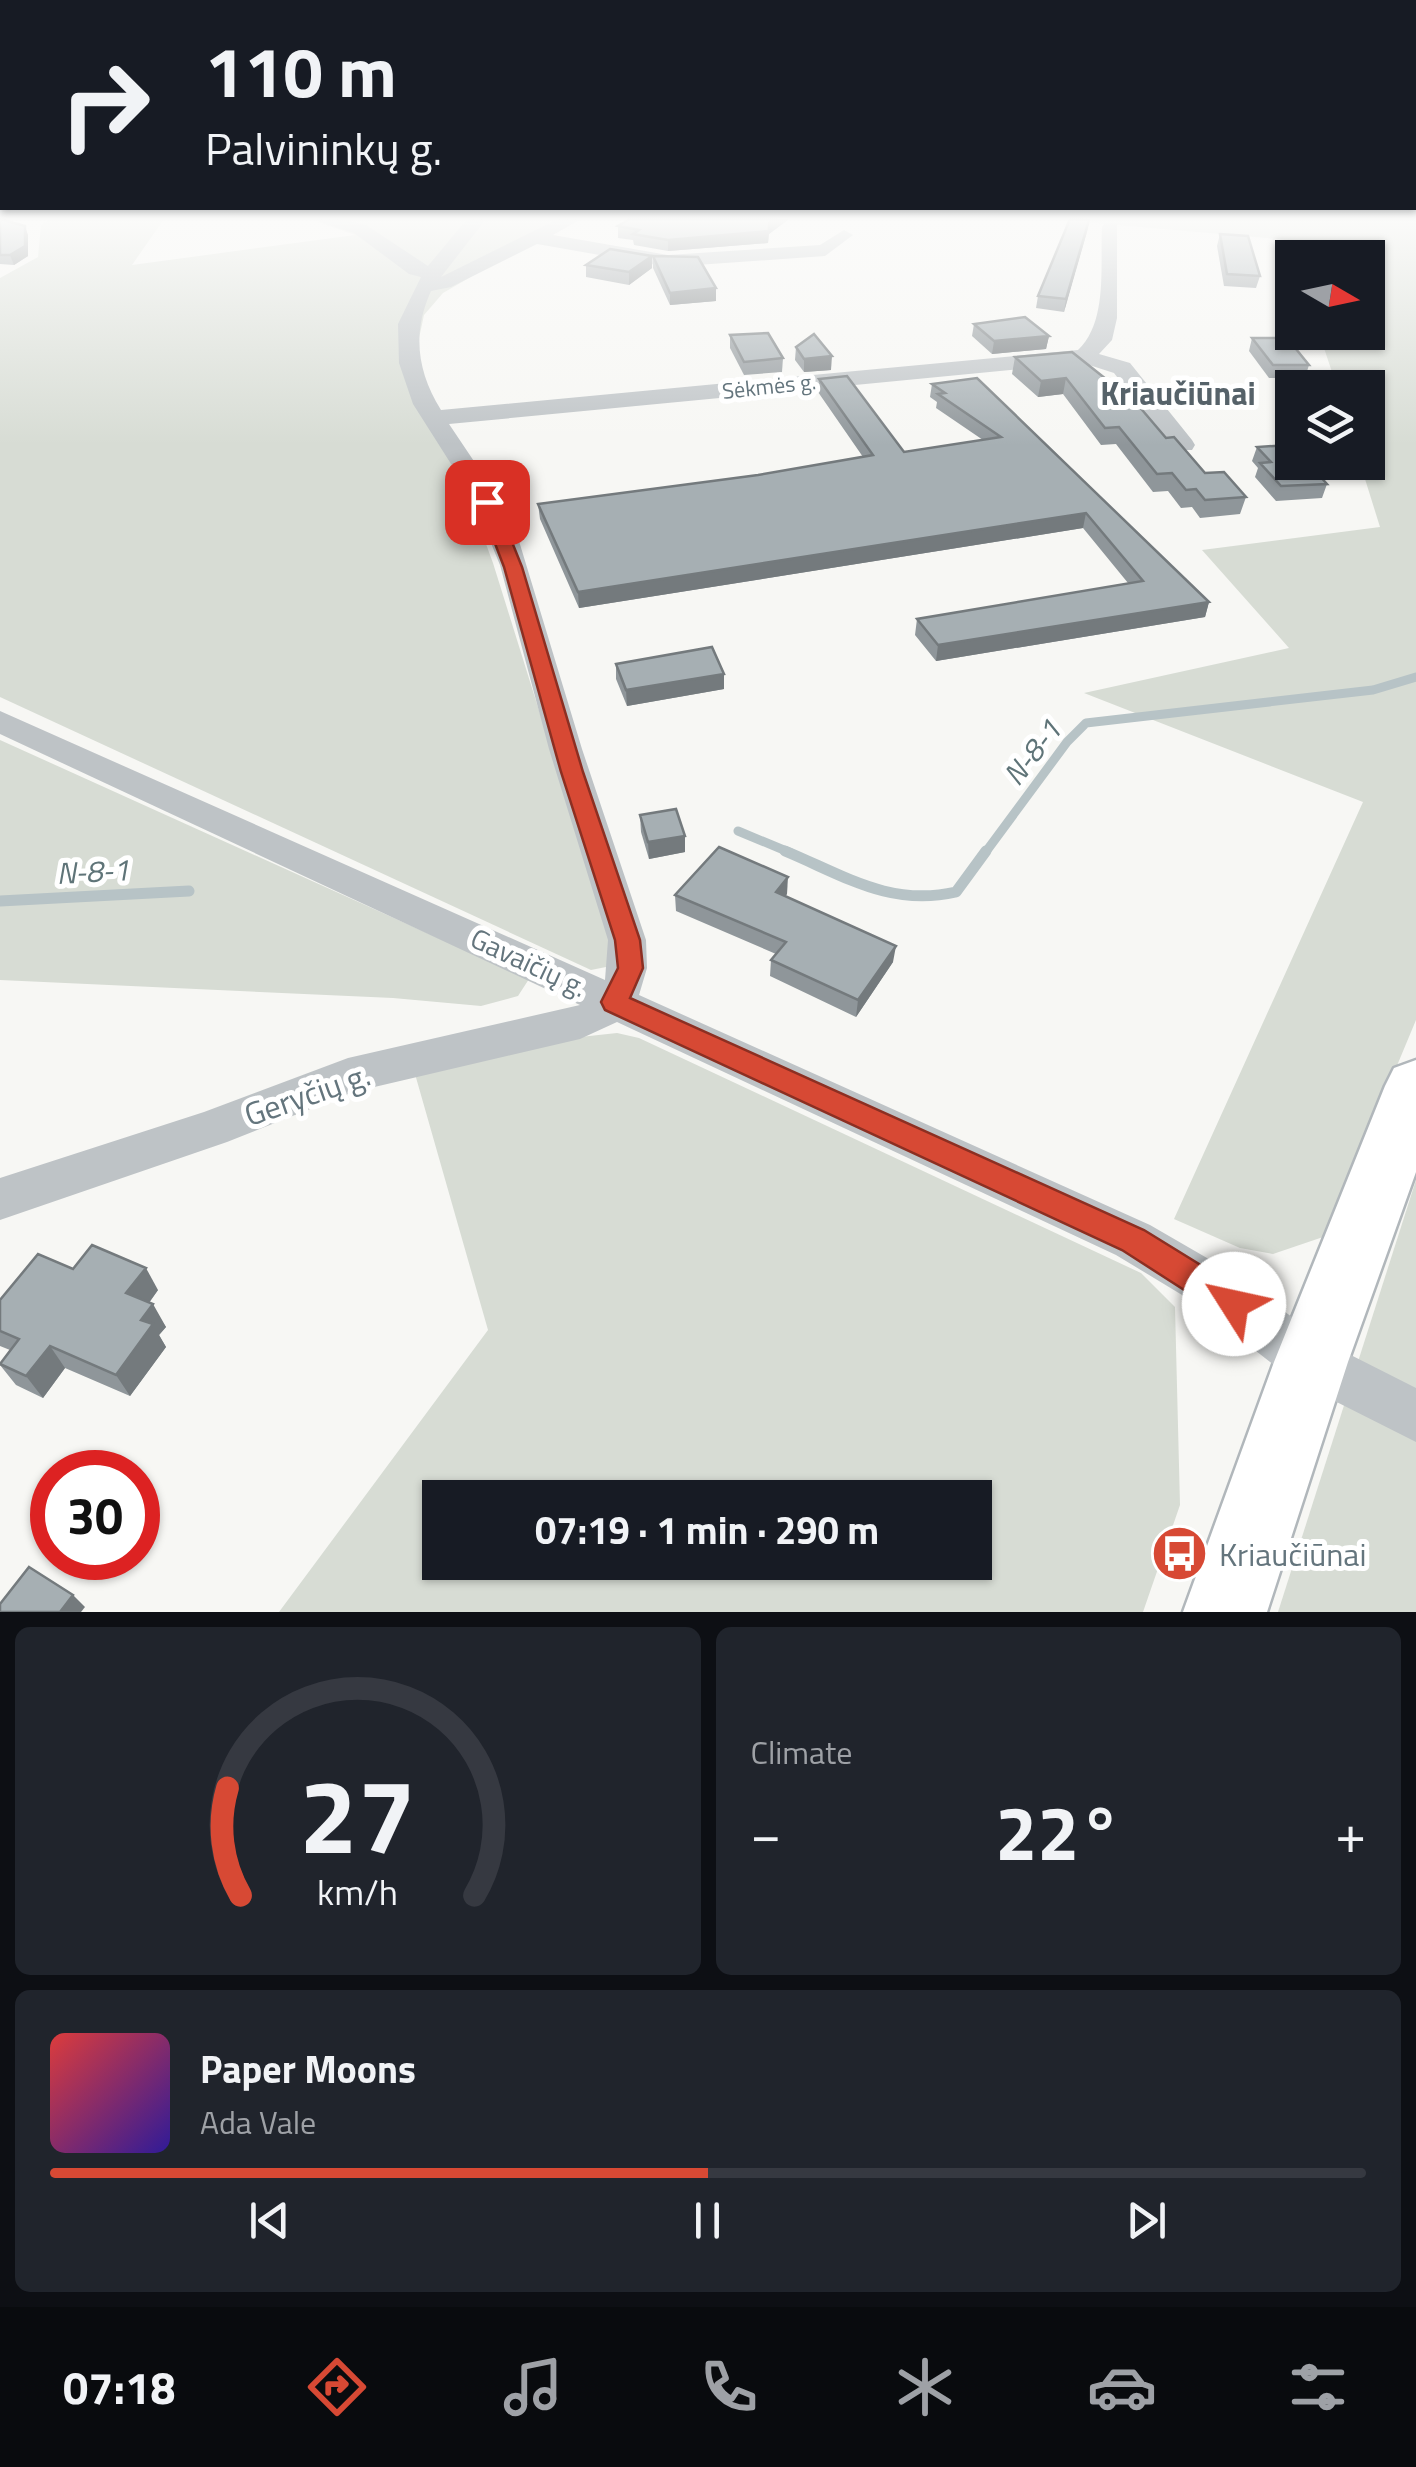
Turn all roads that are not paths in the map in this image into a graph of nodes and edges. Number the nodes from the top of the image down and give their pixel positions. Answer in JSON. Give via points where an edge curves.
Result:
{"nodes":[{"id":1,"x":422,"y":294,"type":"edge"},
{"id":2,"x":1109,"y":294,"type":"edge"},
{"id":3,"x":1084,"y":356,"type":"junction"},
{"id":4,"x":436,"y":418,"type":"junction"},
{"id":5,"x":1183,"y":444,"type":"edge"},
{"id":6,"x":0,"y":721,"type":"edge"},
{"id":7,"x":615,"y":1002,"type":"junction"},
{"id":8,"x":1416,"y":1086,"type":"edge"},
{"id":9,"x":0,"y":1200,"type":"edge"},
{"id":10,"x":1311,"y":1362,"type":"junction"},
{"id":11,"x":1416,"y":1416,"type":"edge"},
{"id":12,"x":1225,"y":1612,"type":"edge"}],
"edges":[{"from":1,"to":4,"type":"street","via":[[409,316],[407,346],[419,391]]},
{"from":2,"to":3,"type":"street","via":[[1101,340]]},
{"from":3,"to":4,"type":"street","name":"Sėkmės g."},
{"from":3,"to":5,"type":"street","name":"Sėkmės g.","via":[[1122,368]]},
{"from":4,"to":7,"type":"street","via":[[487,502],[513,567],[628,940],[630,968]]},
{"from":6,"to":7,"type":"street","name":"Gavaičių g."},
{"from":7,"to":9,"type":"street","name":"Geryčių g.","via":[[580,1024],[348,1076]]},
{"from":7,"to":10,"type":"street","name":"Gavaičių g.","via":[[1133,1240],[1209,1285]]},
{"from":8,"to":10,"type":"main road"},
{"from":10,"to":11,"type":"street","name":"Gavaičių g."},
{"from":10,"to":12,"type":"main road"}]}
